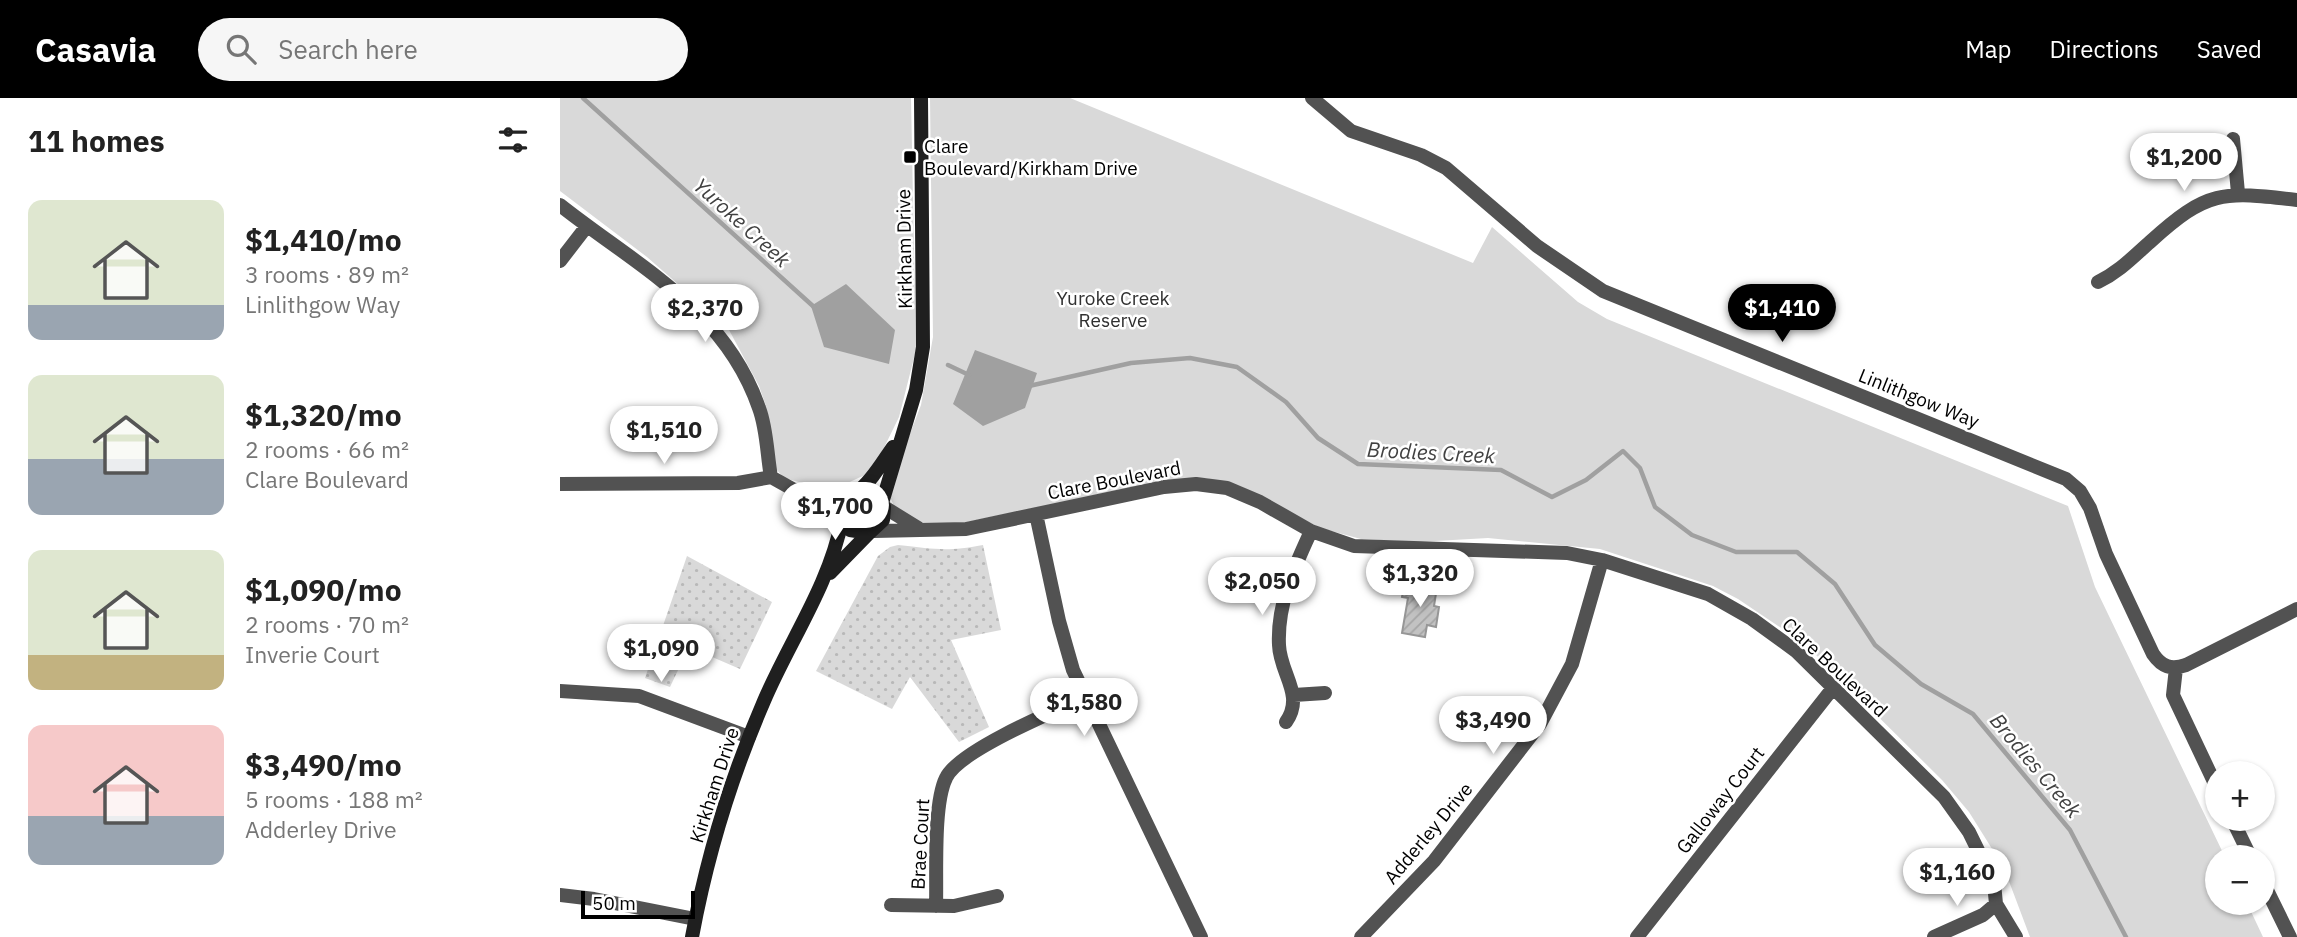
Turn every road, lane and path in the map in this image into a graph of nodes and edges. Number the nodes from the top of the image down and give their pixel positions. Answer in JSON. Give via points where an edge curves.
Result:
{"nodes":[{"id":1,"x":921,"y":98,"type":"edge"},
{"id":2,"x":1312,"y":98,"type":"edge"},
{"id":3,"x":2233,"y":139,"type":"dead end"},
{"id":4,"x":2238,"y":193,"type":"junction"},
{"id":5,"x":2297,"y":200,"type":"edge"},
{"id":6,"x":560,"y":205,"type":"edge"},
{"id":7,"x":587,"y":226,"type":"junction"},
{"id":8,"x":560,"y":261,"type":"edge"},
{"id":9,"x":2098,"y":282,"type":"dead end"},
{"id":10,"x":900,"y":438,"type":"junction"},
{"id":11,"x":771,"y":477,"type":"junction"},
{"id":12,"x":560,"y":484,"type":"edge"},
{"id":13,"x":803,"y":492,"type":"junction"},
{"id":14,"x":855,"y":493,"type":"junction"},
{"id":15,"x":883,"y":505,"type":"junction"},
{"id":16,"x":1036,"y":514,"type":"junction"},
{"id":17,"x":842,"y":518,"type":"junction"},
{"id":18,"x":919,"y":529,"type":"junction"},
{"id":19,"x":1311,"y":531,"type":"junction"},
{"id":20,"x":872,"y":532,"type":"junction"},
{"id":21,"x":1602,"y":560,"type":"junction"},
{"id":22,"x":827,"y":577,"type":"junction"},
{"id":23,"x":2297,"y":609,"type":"edge"},
{"id":24,"x":2176,"y":668,"type":"junction"},
{"id":25,"x":1833,"y":688,"type":"junction"},
{"id":26,"x":560,"y":691,"type":"edge"},
{"id":27,"x":1325,"y":693,"type":"dead end"},
{"id":28,"x":1294,"y":695,"type":"junction"},
{"id":29,"x":1084,"y":698,"type":"junction"},
{"id":30,"x":1286,"y":722,"type":"dead end"},
{"id":31,"x":749,"y":737,"type":"junction"},
{"id":32,"x":2205,"y":763,"type":"edge"},
{"id":33,"x":560,"y":895,"type":"edge"},
{"id":34,"x":997,"y":896,"type":"dead end"},
{"id":35,"x":1996,"y":904,"type":"junction"},
{"id":36,"x":891,"y":905,"type":"dead end"},
{"id":37,"x":936,"y":906,"type":"junction"},
{"id":38,"x":2275,"y":906,"type":"edge"},
{"id":39,"x":695,"y":919,"type":"junction"},
{"id":40,"x":692,"y":937,"type":"edge"},
{"id":41,"x":1201,"y":937,"type":"edge"},
{"id":42,"x":1362,"y":937,"type":"edge"},
{"id":43,"x":1637,"y":937,"type":"edge"},
{"id":44,"x":1934,"y":937,"type":"edge"},
{"id":45,"x":2016,"y":937,"type":"edge"},
{"id":46,"x":2290,"y":937,"type":"edge"}],
"edges":[{"from":1,"to":10,"type":"street","name":"Kirkham Drive","via":[[924,326],[916,390]]},
{"from":2,"to":24,"type":"street","name":"Linlithgow Way","via":[[1351,131],[1446,168],[1537,246],[1597,288],[2066,479],[2090,508],[2106,554],[2153,654],[2160,664]]},
{"from":3,"to":4,"type":"street"},
{"from":4,"to":5,"type":"street"},
{"from":4,"to":9,"type":"street","via":[[2211,198],[2178,217],[2114,274]]},
{"from":6,"to":7,"type":"street"},
{"from":7,"to":8,"type":"street"},
{"from":7,"to":11,"type":"street","via":[[710,321],[740,364],[760,410]]},
{"from":10,"to":14,"type":"street","name":"Kirkham Drive"},
{"from":10,"to":15,"type":"street","name":"Kirkham Drive"},
{"from":11,"to":12,"type":"street","via":[[738,483]]},
{"from":11,"to":13,"type":"street"},
{"from":13,"to":14,"type":"street"},
{"from":13,"to":17,"type":"street"},
{"from":14,"to":15,"type":"street","via":[[872,493]]},
{"from":14,"to":17,"type":"street","via":[[843,503]]},
{"from":15,"to":18,"type":"street","name":"Clare Boulevard"},
{"from":15,"to":20,"type":"street","via":[[883,520]]},
{"from":16,"to":18,"type":"street","name":"Clare Boulevard","via":[[953,531]]},
{"from":16,"to":19,"type":"street","name":"Clare Boulevard","via":[[1196,484],[1238,492]]},
{"from":16,"to":29,"type":"street","via":[[1059,621]]},
{"from":17,"to":20,"type":"street","via":[[850,530]]},
{"from":17,"to":22,"type":"street","name":"Kirkham Drive"},
{"from":18,"to":20,"type":"street","name":"Clare Boulevard"},
{"from":19,"to":21,"type":"street","name":"Clare Boulevard","via":[[1354,546],[1567,553]]},
{"from":19,"to":28,"type":"street","via":[[1289,580],[1280,615],[1281,663]]},
{"from":20,"to":22,"type":"street","name":"Kirkham Drive"},
{"from":21,"to":25,"type":"street","name":"Clare Boulevard","via":[[1719,601],[1752,619],[1796,651]]},
{"from":21,"to":42,"type":"street","name":"Adderley Drive","via":[[1572,664],[1540,724],[1434,861]]},
{"from":22,"to":31,"type":"street","name":"Kirkham Drive"},
{"from":23,"to":24,"type":"street"},
{"from":24,"to":32,"type":"street","via":[[2173,695]]},
{"from":25,"to":35,"type":"street","name":"Clare Boulevard","via":[[1944,797],[1969,832],[1994,883]]},
{"from":25,"to":43,"type":"street","name":"Galloway Court"},
{"from":26,"to":31,"type":"street","via":[[639,696]]},
{"from":27,"to":28,"type":"street"},
{"from":28,"to":30,"type":"street"},
{"from":29,"to":37,"type":"street","name":"Brae Court","via":[[970,754],[951,769],[940,795]]},
{"from":29,"to":41,"type":"street"},
{"from":31,"to":39,"type":"street","name":"Kirkham Drive","via":[[713,844]]},
{"from":33,"to":39,"type":"street"},
{"from":34,"to":37,"type":"street","name":"Brae Court"},
{"from":35,"to":44,"type":"street","via":[[1983,915]]},
{"from":35,"to":45,"type":"street","name":"Clare Boulevard"},
{"from":36,"to":37,"type":"street","name":"Brae Court"},
{"from":38,"to":46,"type":"street"},
{"from":39,"to":40,"type":"street","name":"Kirkham Drive"}]}
